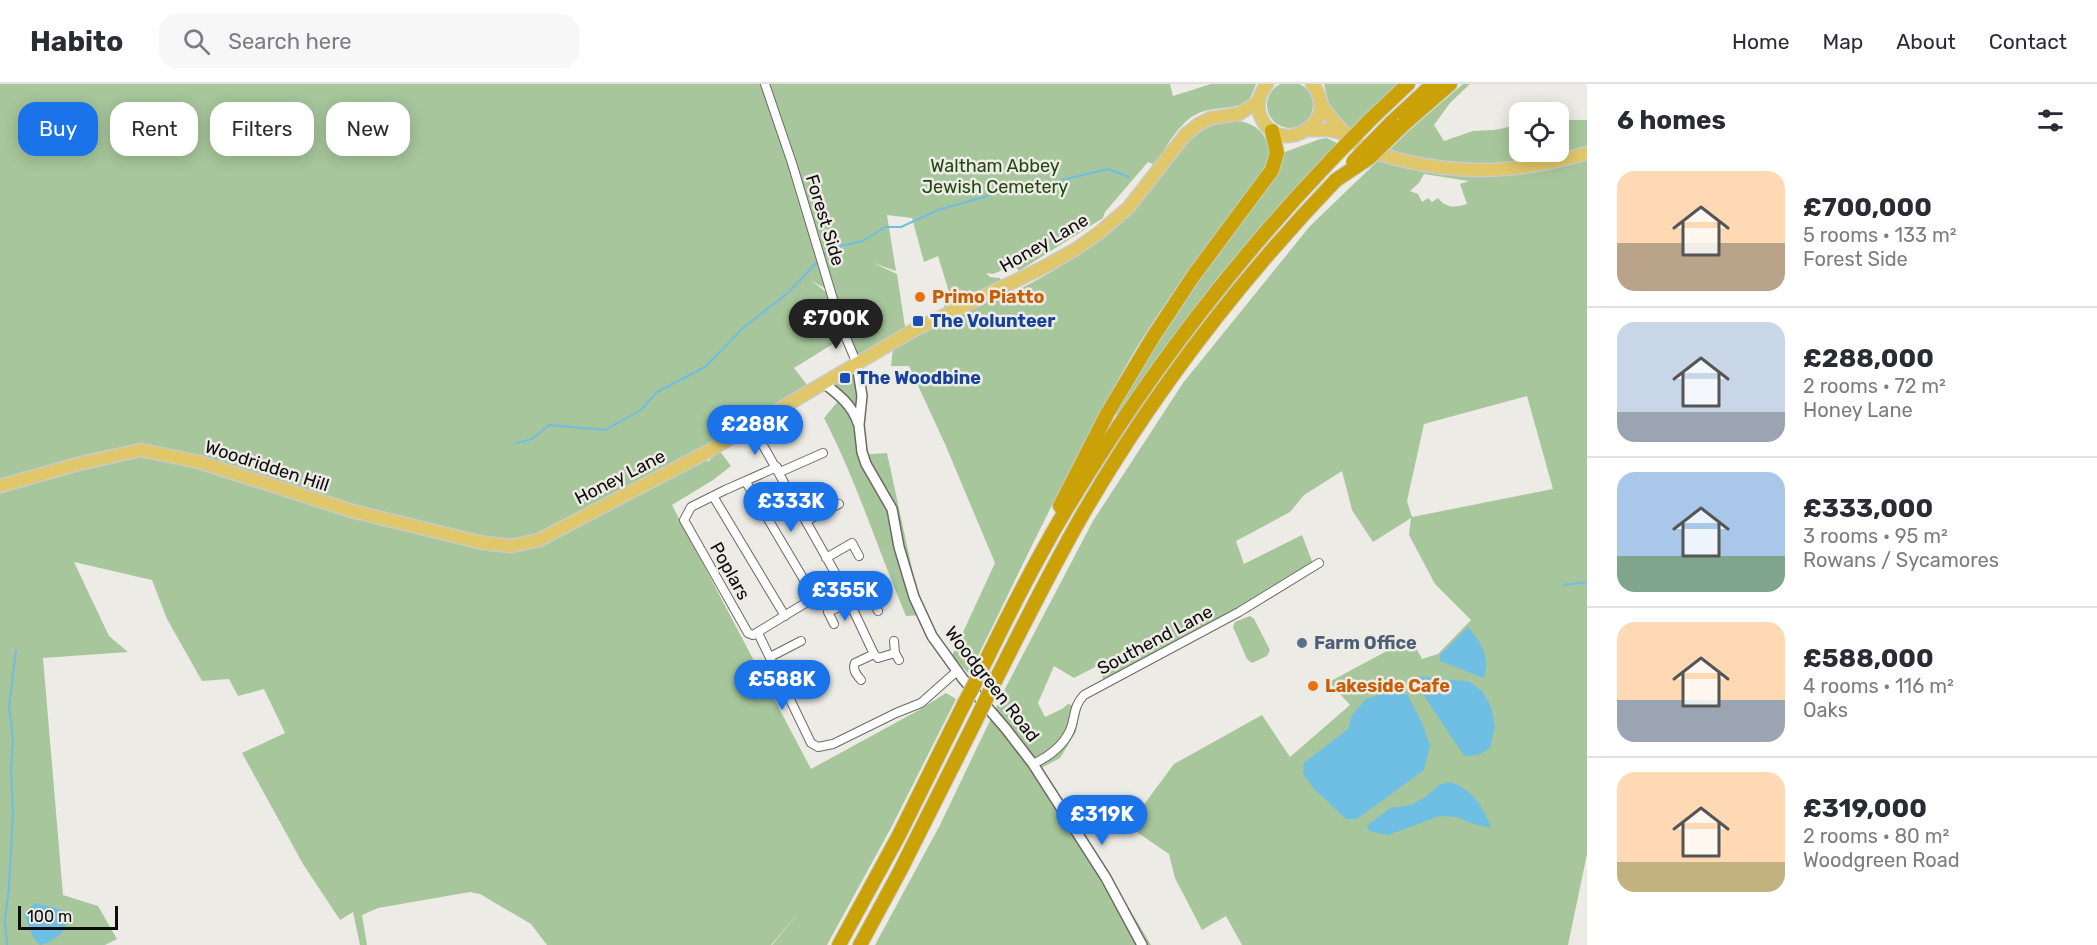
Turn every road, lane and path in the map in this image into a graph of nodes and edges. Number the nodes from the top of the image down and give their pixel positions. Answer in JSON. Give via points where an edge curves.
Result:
{"nodes":[{"id":1,"x":765,"y":84,"type":"edge"},
{"id":2,"x":1267,"y":84,"type":"edge"},
{"id":3,"x":1312,"y":84,"type":"edge"},
{"id":4,"x":1408,"y":84,"type":"edge"},
{"id":5,"x":1433,"y":84,"type":"edge"},
{"id":6,"x":1450,"y":84,"type":"edge"},
{"id":7,"x":1259,"y":101,"type":"junction"},
{"id":8,"x":1320,"y":103,"type":"junction"},
{"id":9,"x":1239,"y":114,"type":"junction"},
{"id":10,"x":1398,"y":124,"type":"junction"},
{"id":11,"x":1269,"y":128,"type":"junction"},
{"id":12,"x":1307,"y":130,"type":"junction"},
{"id":13,"x":1346,"y":134,"type":"junction"},
{"id":14,"x":1587,"y":153,"type":"edge"},
{"id":15,"x":857,"y":364,"type":"junction"},
{"id":16,"x":825,"y":384,"type":"junction"},
{"id":17,"x":859,"y":425,"type":"junction"},
{"id":18,"x":752,"y":426,"type":"junction"},
{"id":19,"x":823,"y":453,"type":"dead end"},
{"id":20,"x":778,"y":470,"type":"junction"},
{"id":21,"x":746,"y":482,"type":"junction"},
{"id":22,"x":0,"y":486,"type":"edge"},
{"id":23,"x":713,"y":496,"type":"junction"},
{"id":24,"x":839,"y":504,"type":"dead end"},
{"id":25,"x":806,"y":521,"type":"junction"},
{"id":26,"x":524,"y":544,"type":"joint"},
{"id":27,"x":1045,"y":548,"type":"junction"},
{"id":28,"x":858,"y":556,"type":"dead end"},
{"id":29,"x":826,"y":558,"type":"junction"},
{"id":30,"x":1319,"y":563,"type":"dead end"},
{"id":31,"x":851,"y":605,"type":"junction"},
{"id":32,"x":878,"y":611,"type":"dead end"},
{"id":33,"x":785,"y":616,"type":"junction"},
{"id":34,"x":834,"y":624,"type":"dead end"},
{"id":35,"x":758,"y":633,"type":"junction"},
{"id":36,"x":801,"y":641,"type":"dead end"},
{"id":37,"x":894,"y":641,"type":"dead end"},
{"id":38,"x":874,"y":654,"type":"junction"},
{"id":39,"x":770,"y":657,"type":"junction"},
{"id":40,"x":957,"y":671,"type":"junction"},
{"id":41,"x":820,"y":680,"type":"dead end"},
{"id":42,"x":861,"y":680,"type":"dead end"},
{"id":43,"x":789,"y":695,"type":"junction"},
{"id":44,"x":1033,"y":765,"type":"junction"},
{"id":45,"x":839,"y":945,"type":"edge"},
{"id":46,"x":860,"y":945,"type":"edge"},
{"id":47,"x":1142,"y":945,"type":"edge"}],
"edges":[{"from":1,"to":15,"type":"street","name":"Forest Side","via":[[841,326]]},
{"from":2,"to":7,"type":"main road"},
{"from":3,"to":8,"type":"main road"},
{"from":4,"to":27,"type":"highway","bridge":true,"via":[[1333,158],[1238,265],[1164,361],[1102,452]]},
{"from":5,"to":10,"type":"highway"},
{"from":6,"to":10,"type":"highway"},
{"from":7,"to":9,"type":"main road","name":"Honey Lane"},
{"from":7,"to":11,"type":"main road","via":[[1259,113]]},
{"from":8,"to":12,"type":"main road","via":[[1317,119]]},
{"from":8,"to":13,"type":"main road"},
{"from":9,"to":11,"type":"main road"},
{"from":9,"to":15,"type":"main road","name":"Honey Lane","via":[[1211,118],[1185,135],[1128,208],[1076,249],[917,328]]},
{"from":10,"to":46,"type":"highway","bridge":true,"via":[[1293,225],[1225,307],[1141,422],[1066,545]]},
{"from":11,"to":12,"type":"main road","via":[[1291,136]]},
{"from":11,"to":27,"type":"highway","via":[[1277,153],[1272,170],[1188,283],[1129,376],[1069,485]]},
{"from":12,"to":13,"type":"main road"},
{"from":13,"to":14,"type":"main road","via":[[1366,149],[1383,155],[1459,169],[1511,170]]},
{"from":15,"to":16,"type":"main road","name":"Honey Lane"},
{"from":15,"to":17,"type":"street","name":"Woodgreen Road","via":[[862,396]]},
{"from":16,"to":17,"type":"street","name":"Woodgreen Road","via":[[848,404]]},
{"from":16,"to":18,"type":"main road","name":"Honey Lane"},
{"from":17,"to":40,"type":"street","name":"Woodgreen Road","via":[[866,464],[892,509],[914,597],[932,636]]},
{"from":18,"to":20,"type":"street"},
{"from":18,"to":26,"type":"main road","name":"Honey Lane","via":[[539,540]]},
{"from":19,"to":20,"type":"street"},
{"from":20,"to":21,"type":"street"},
{"from":20,"to":25,"type":"street"},
{"from":21,"to":23,"type":"street"},
{"from":21,"to":33,"type":"street","via":[[813,595]]},
{"from":22,"to":26,"type":"main road","name":"Woodridden Hill","via":[[141,450],[199,462],[391,521],[483,543]]},
{"from":23,"to":33,"type":"street"},
{"from":23,"to":35,"type":"street","name":"Poplars","via":[[691,507],[684,520],[748,633]]},
{"from":24,"to":25,"type":"street"},
{"from":25,"to":29,"type":"street"},
{"from":27,"to":45,"type":"highway","bridge":true},
{"from":28,"to":29,"type":"street","via":[[852,543]]},
{"from":29,"to":31,"type":"street"},
{"from":30,"to":44,"type":"street","name":"Southend Lane","via":[[1239,612],[1084,694],[1076,703],[1071,728],[1061,743],[1052,755]]},
{"from":31,"to":32,"type":"street","via":[[872,598]]},
{"from":31,"to":34,"type":"street","via":[[828,612]]},
{"from":31,"to":38,"type":"street"},
{"from":33,"to":35,"type":"street"},
{"from":35,"to":39,"type":"street"},
{"from":36,"to":39,"type":"street"},
{"from":37,"to":38,"type":"street","via":[[897,657],[878,658]]},
{"from":38,"to":42,"type":"street","via":[[853,667]]},
{"from":39,"to":43,"type":"street"},
{"from":40,"to":43,"type":"street","via":[[921,703],[818,747],[811,743]]},
{"from":40,"to":44,"type":"street","name":"Woodgreen Road"},
{"from":41,"to":43,"type":"street"},
{"from":44,"to":47,"type":"street","name":"Woodgreen Road","via":[[1106,878]]}]}
